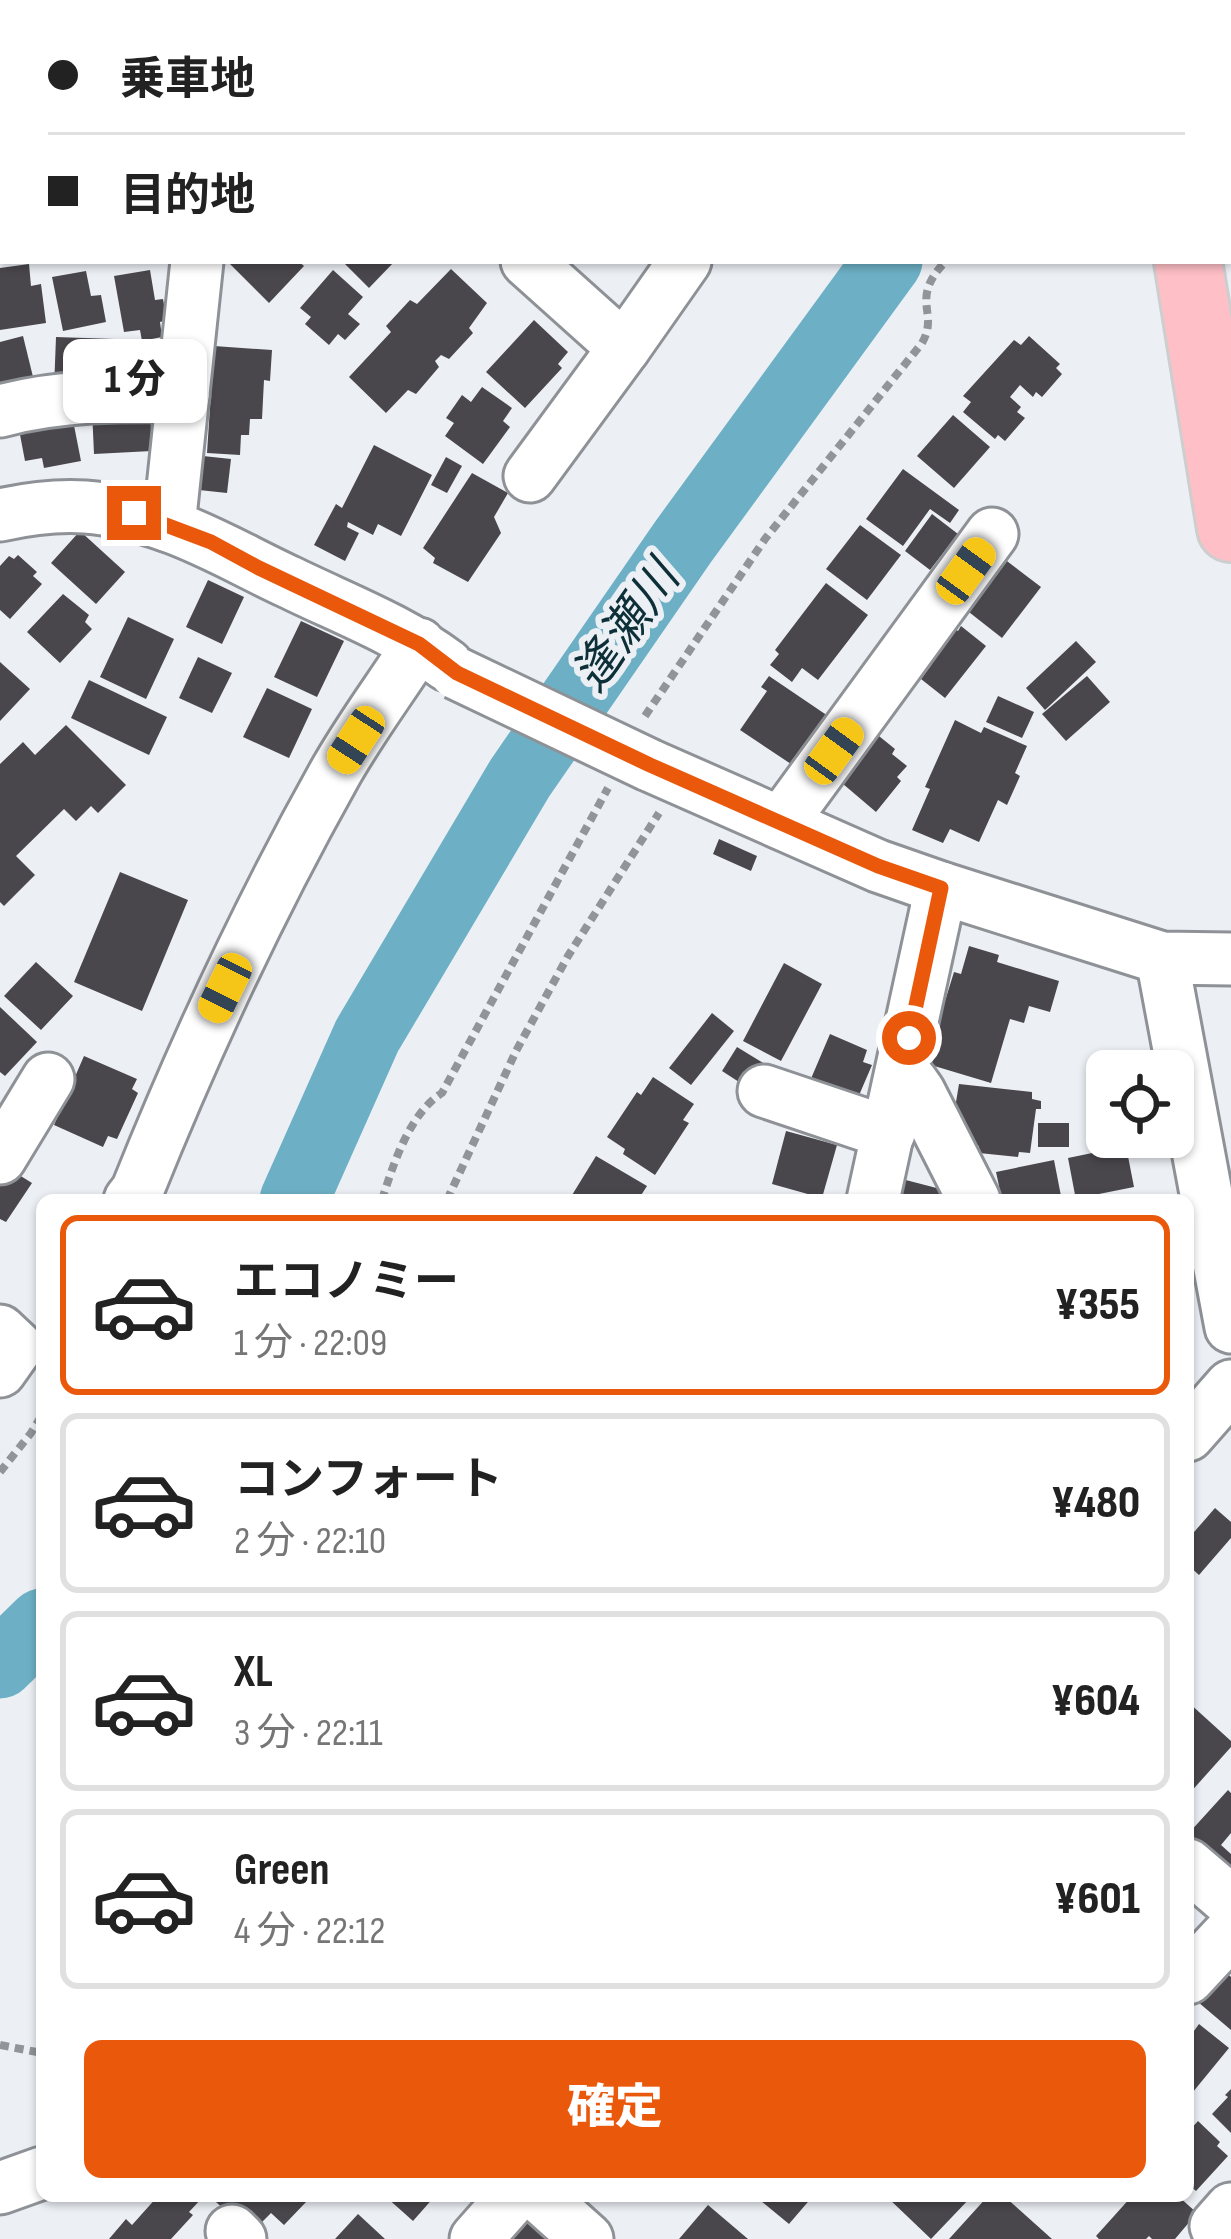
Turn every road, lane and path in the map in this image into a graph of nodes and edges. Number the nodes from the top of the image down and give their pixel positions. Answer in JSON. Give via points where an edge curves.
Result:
{"nodes":[{"id":1,"x":197,"y":264,"type":"edge"},
{"id":2,"x":530,"y":264,"type":"edge"},
{"id":3,"x":684,"y":264,"type":"edge"},
{"id":4,"x":1188,"y":264,"type":"edge"},
{"id":5,"x":623,"y":348,"type":"junction"},
{"id":6,"x":183,"y":396,"type":"junction"},
{"id":7,"x":0,"y":411,"type":"edge"},
{"id":8,"x":530,"y":476,"type":"dead end"},
{"id":9,"x":0,"y":515,"type":"edge"},
{"id":10,"x":170,"y":526,"type":"junction"},
{"id":11,"x":1231,"y":528,"type":"edge"},
{"id":12,"x":992,"y":535,"type":"dead end"},
{"id":13,"x":438,"y":659,"type":"junction"},
{"id":14,"x":658,"y":783,"type":"junction"},
{"id":15,"x":781,"y":823,"type":"junction"},
{"id":16,"x":941,"y":888,"type":"junction"},
{"id":17,"x":1162,"y":958,"type":"junction"},
{"id":18,"x":1231,"y":959,"type":"edge"},
{"id":19,"x":901,"y":1076,"type":"junction"},
{"id":20,"x":49,"y":1079,"type":"dead end"},
{"id":21,"x":764,"y":1091,"type":"dead end"},
{"id":22,"x":889,"y":1132,"type":"junction"},
{"id":23,"x":0,"y":1158,"type":"edge"},
{"id":24,"x":135,"y":1194,"type":"edge"},
{"id":25,"x":450,"y":1194,"type":"edge"},
{"id":26,"x":874,"y":1194,"type":"edge"},
{"id":27,"x":971,"y":1194,"type":"edge"},
{"id":28,"x":1231,"y":1327,"type":"edge"},
{"id":29,"x":1231,"y":1386,"type":"edge"},
{"id":30,"x":36,"y":1426,"type":"edge"},
{"id":31,"x":1194,"y":1428,"type":"edge"},
{"id":32,"x":0,"y":1472,"type":"edge"},
{"id":33,"x":1194,"y":1870,"type":"edge"},
{"id":34,"x":1231,"y":1902,"type":"edge"},
{"id":35,"x":1231,"y":1932,"type":"edge"},
{"id":36,"x":1194,"y":1972,"type":"edge"},
{"id":37,"x":0,"y":2045,"type":"edge"},
{"id":38,"x":36,"y":2052,"type":"edge"},
{"id":39,"x":36,"y":2175,"type":"edge"},
{"id":40,"x":0,"y":2188,"type":"edge"},
{"id":41,"x":509,"y":2202,"type":"edge"},
{"id":42,"x":546,"y":2202,"type":"edge"},
{"id":43,"x":476,"y":2239,"type":"edge"},
{"id":44,"x":587,"y":2239,"type":"edge"}],
"edges":[{"from":1,"to":6,"type":"street"},
{"from":2,"to":5,"type":"street"},
{"from":3,"to":5,"type":"street"},
{"from":4,"to":11,"type":"highway"},
{"from":5,"to":8,"type":"street"},
{"from":6,"to":7,"type":"street","via":[[39,401]]},
{"from":6,"to":10,"type":"street"},
{"from":9,"to":10,"type":"street","via":[[69,505]]},
{"from":10,"to":13,"type":"street"},
{"from":12,"to":15,"type":"street"},
{"from":13,"to":14,"type":"street","bridge":true},
{"from":13,"to":24,"type":"street","via":[[336,771],[185,1072]]},
{"from":14,"to":15,"type":"street"},
{"from":14,"to":25,"type":"path"},
{"from":15,"to":16,"type":"street"},
{"from":16,"to":17,"type":"street"},
{"from":16,"to":19,"type":"street"},
{"from":17,"to":18,"type":"street"},
{"from":17,"to":28,"type":"street"},
{"from":19,"to":22,"type":"street"},
{"from":19,"to":27,"type":"street","via":[[919,1092]]},
{"from":20,"to":23,"type":"street"},
{"from":21,"to":22,"type":"street"},
{"from":22,"to":26,"type":"street"},
{"from":29,"to":31,"type":"street"},
{"from":30,"to":32,"type":"path"},
{"from":33,"to":34,"type":"street"},
{"from":35,"to":36,"type":"street"},
{"from":37,"to":38,"type":"path"},
{"from":39,"to":40,"type":"street"},
{"from":41,"to":43,"type":"street"},
{"from":42,"to":44,"type":"street"}]}
